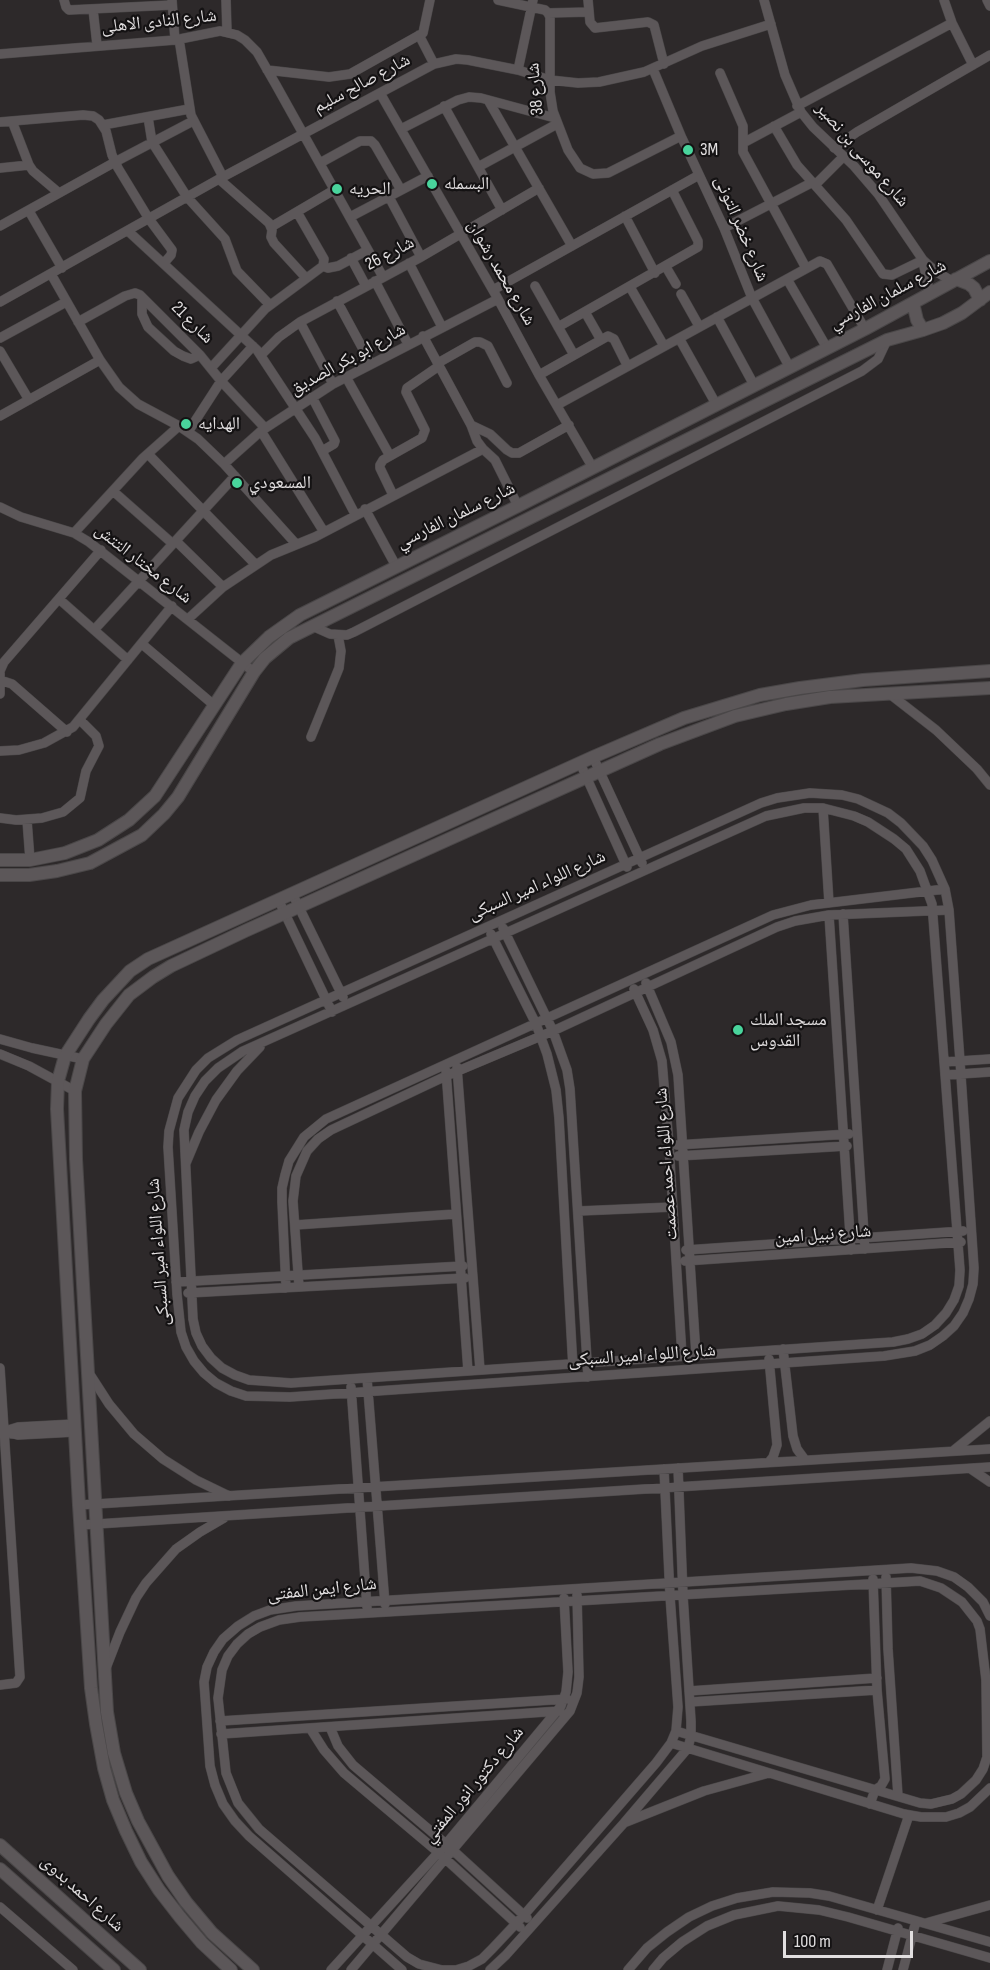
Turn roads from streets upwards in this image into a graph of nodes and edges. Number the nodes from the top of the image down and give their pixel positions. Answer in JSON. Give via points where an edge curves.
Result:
{"nodes":[{"id":1,"x":64,"y":0,"type":"edge"},
{"id":2,"x":226,"y":0,"type":"edge"},
{"id":3,"x":430,"y":0,"type":"edge"},
{"id":4,"x":498,"y":0,"type":"edge"},
{"id":5,"x":588,"y":0,"type":"edge"},
{"id":6,"x":764,"y":0,"type":"edge"},
{"id":7,"x":944,"y":0,"type":"edge"},
{"id":8,"x":987,"y":0,"type":"edge"},
{"id":9,"x":153,"y":3,"type":"edge"},
{"id":10,"x":172,"y":3,"type":"edge"},
{"id":11,"x":533,"y":4,"type":"edge"},
{"id":12,"x":90,"y":6,"type":"edge"},
{"id":13,"x":990,"y":6,"type":"edge"},
{"id":14,"x":589,"y":12,"type":"junction"},
{"id":15,"x":548,"y":13,"type":"junction"},
{"id":16,"x":952,"y":23,"type":"junction"},
{"id":17,"x":771,"y":24,"type":"junction"},
{"id":18,"x":227,"y":32,"type":"junction"},
{"id":19,"x":419,"y":35,"type":"junction"},
{"id":20,"x":177,"y":40,"type":"junction"},
{"id":21,"x":97,"y":45,"type":"junction"},
{"id":22,"x":0,"y":54,"type":"edge"},
{"id":23,"x":987,"y":57,"type":"edge"},
{"id":24,"x":434,"y":64,"type":"junction"},
{"id":25,"x":664,"y":64,"type":"junction"},
{"id":26,"x":973,"y":65,"type":"junction"},
{"id":27,"x":653,"y":69,"type":"junction"},
{"id":28,"x":990,"y":69,"type":"edge"},
{"id":29,"x":267,"y":70,"type":"junction"},
{"id":30,"x":518,"y":70,"type":"junction"},
{"id":31,"x":720,"y":73,"type":"dead end"},
{"id":32,"x":550,"y":80,"type":"junction"},
{"id":33,"x":380,"y":93,"type":"junction"},
{"id":34,"x":488,"y":100,"type":"junction"},
{"id":35,"x":444,"y":106,"type":"junction"},
{"id":36,"x":189,"y":109,"type":"junction"},
{"id":37,"x":799,"y":109,"type":"junction"},
{"id":38,"x":148,"y":117,"type":"junction"},
{"id":39,"x":12,"y":121,"type":"junction"},
{"id":40,"x":193,"y":121,"type":"junction"},
{"id":41,"x":556,"y":121,"type":"junction"},
{"id":42,"x":0,"y":122,"type":"edge"},
{"id":43,"x":103,"y":125,"type":"junction"},
{"id":44,"x":774,"y":126,"type":"junction"},
{"id":45,"x":401,"y":129,"type":"junction"},
{"id":46,"x":304,"y":134,"type":"junction"},
{"id":47,"x":681,"y":136,"type":"junction"},
{"id":48,"x":153,"y":142,"type":"junction"},
{"id":49,"x":743,"y":143,"type":"junction"},
{"id":50,"x":515,"y":147,"type":"junction"},
{"id":51,"x":834,"y":148,"type":"junction"},
{"id":52,"x":843,"y":157,"type":"junction"},
{"id":53,"x":115,"y":162,"type":"junction"},
{"id":54,"x":320,"y":163,"type":"junction"},
{"id":55,"x":29,"y":165,"type":"junction"},
{"id":56,"x":478,"y":167,"type":"junction"},
{"id":57,"x":0,"y":168,"type":"edge"},
{"id":58,"x":699,"y":175,"type":"junction"},
{"id":59,"x":428,"y":176,"type":"junction"},
{"id":60,"x":221,"y":178,"type":"junction"},
{"id":61,"x":814,"y":183,"type":"junction"},
{"id":62,"x":539,"y":188,"type":"junction"},
{"id":63,"x":334,"y":190,"type":"junction"},
{"id":64,"x":401,"y":190,"type":"junction"},
{"id":65,"x":672,"y":190,"type":"junction"},
{"id":66,"x":59,"y":193,"type":"junction"},
{"id":67,"x":188,"y":197,"type":"junction"},
{"id":68,"x":389,"y":197,"type":"junction"},
{"id":69,"x":770,"y":204,"type":"junction"},
{"id":70,"x":502,"y":210,"type":"junction"},
{"id":71,"x":29,"y":211,"type":"junction"},
{"id":72,"x":297,"y":212,"type":"junction"},
{"id":73,"x":625,"y":216,"type":"junction"},
{"id":74,"x":350,"y":217,"type":"junction"},
{"id":75,"x":149,"y":219,"type":"junction"},
{"id":76,"x":0,"y":226,"type":"edge"},
{"id":77,"x":271,"y":227,"type":"junction"},
{"id":78,"x":724,"y":228,"type":"junction"},
{"id":79,"x":128,"y":231,"type":"junction"},
{"id":80,"x":460,"y":235,"type":"junction"},
{"id":81,"x":572,"y":246,"type":"junction"},
{"id":82,"x":368,"y":250,"type":"junction"},
{"id":83,"x":421,"y":257,"type":"junction"},
{"id":84,"x":351,"y":258,"type":"junction"},
{"id":85,"x":922,"y":260,"type":"junction"},
{"id":86,"x":990,"y":261,"type":"edge"},
{"id":87,"x":164,"y":263,"type":"junction"},
{"id":88,"x":409,"y":263,"type":"junction"},
{"id":89,"x":323,"y":266,"type":"junction"},
{"id":90,"x":666,"y":267,"type":"junction"},
{"id":91,"x":62,"y":268,"type":"junction"},
{"id":92,"x":806,"y":268,"type":"junction"},
{"id":93,"x":655,"y":273,"type":"junction"},
{"id":94,"x":51,"y":274,"type":"junction"},
{"id":95,"x":306,"y":278,"type":"junction"},
{"id":96,"x":786,"y":279,"type":"junction"},
{"id":97,"x":954,"y":280,"type":"junction"},
{"id":98,"x":375,"y":281,"type":"junction"},
{"id":99,"x":676,"y":284,"type":"dead end"},
{"id":100,"x":535,"y":286,"type":"dead end"},
{"id":101,"x":630,"y":287,"type":"junction"},
{"id":102,"x":493,"y":290,"type":"junction"},
{"id":103,"x":990,"y":292,"type":"edge"},
{"id":104,"x":681,"y":294,"type":"dead end"},
{"id":105,"x":930,"y":294,"type":"junction"},
{"id":106,"x":142,"y":297,"type":"junction"},
{"id":107,"x":752,"y":298,"type":"junction"},
{"id":108,"x":498,"y":299,"type":"junction"},
{"id":109,"x":980,"y":300,"type":"junction"},
{"id":110,"x":337,"y":301,"type":"junction"},
{"id":111,"x":0,"y":302,"type":"edge"},
{"id":112,"x":66,"y":302,"type":"junction"},
{"id":113,"x":914,"y":303,"type":"junction"},
{"id":114,"x":270,"y":305,"type":"junction"},
{"id":115,"x":585,"y":312,"type":"junction"},
{"id":116,"x":717,"y":317,"type":"junction"},
{"id":117,"x":78,"y":322,"type":"junction"},
{"id":118,"x":300,"y":322,"type":"junction"},
{"id":119,"x":699,"y":326,"type":"junction"},
{"id":120,"x":442,"y":327,"type":"junction"},
{"id":121,"x":558,"y":327,"type":"junction"},
{"id":122,"x":865,"y":329,"type":"junction"},
{"id":123,"x":923,"y":330,"type":"junction"},
{"id":124,"x":242,"y":334,"type":"junction"},
{"id":125,"x":423,"y":336,"type":"junction"},
{"id":126,"x":0,"y":338,"type":"edge"},
{"id":127,"x":679,"y":338,"type":"junction"},
{"id":128,"x":601,"y":340,"type":"junction"},
{"id":129,"x":887,"y":340,"type":"junction"},
{"id":130,"x":408,"y":344,"type":"junction"},
{"id":131,"x":253,"y":346,"type":"junction"},
{"id":132,"x":664,"y":346,"type":"junction"},
{"id":133,"x":827,"y":348,"type":"junction"},
{"id":134,"x":0,"y":351,"type":"edge"},
{"id":135,"x":200,"y":355,"type":"junction"},
{"id":136,"x":261,"y":355,"type":"junction"},
{"id":137,"x":573,"y":355,"type":"junction"},
{"id":138,"x":100,"y":360,"type":"junction"},
{"id":139,"x":371,"y":364,"type":"junction"},
{"id":140,"x":438,"y":365,"type":"junction"},
{"id":141,"x":627,"y":366,"type":"junction"},
{"id":142,"x":789,"y":366,"type":"junction"},
{"id":143,"x":211,"y":368,"type":"junction"},
{"id":144,"x":539,"y":375,"type":"junction"},
{"id":145,"x":346,"y":377,"type":"junction"},
{"id":146,"x":221,"y":381,"type":"junction"},
{"id":147,"x":507,"y":383,"type":"dead end"},
{"id":148,"x":333,"y":384,"type":"junction"},
{"id":149,"x":754,"y":384,"type":"junction"},
{"id":150,"x":312,"y":397,"type":"junction"},
{"id":151,"x":29,"y":400,"type":"junction"},
{"id":152,"x":716,"y":404,"type":"junction"},
{"id":153,"x":557,"y":405,"type":"junction"},
{"id":154,"x":296,"y":407,"type":"junction"},
{"id":155,"x":0,"y":416,"type":"edge"},
{"id":156,"x":471,"y":425,"type":"junction"},
{"id":157,"x":569,"y":425,"type":"junction"},
{"id":158,"x":179,"y":426,"type":"junction"},
{"id":159,"x":263,"y":430,"type":"junction"},
{"id":160,"x":188,"y":432,"type":"junction"},
{"id":161,"x":483,"y":449,"type":"junction"},
{"id":162,"x":322,"y":451,"type":"junction"},
{"id":163,"x":148,"y":454,"type":"junction"},
{"id":164,"x":390,"y":456,"type":"junction"},
{"id":165,"x":224,"y":464,"type":"junction"},
{"id":166,"x":593,"y":468,"type":"junction"},
{"id":167,"x":235,"y":476,"type":"junction"},
{"id":168,"x":113,"y":491,"type":"junction"},
{"id":169,"x":393,"y":495,"type":"junction"},
{"id":170,"x":518,"y":506,"type":"junction"},
{"id":171,"x":0,"y":507,"type":"edge"},
{"id":172,"x":365,"y":509,"type":"junction"},
{"id":173,"x":204,"y":511,"type":"junction"},
{"id":174,"x":355,"y":514,"type":"junction"},
{"id":175,"x":324,"y":532,"type":"junction"},
{"id":176,"x":74,"y":533,"type":"junction"},
{"id":177,"x":175,"y":542,"type":"junction"},
{"id":178,"x":296,"y":544,"type":"junction"},
{"id":179,"x":101,"y":550,"type":"junction"},
{"id":180,"x":256,"y":565,"type":"junction"},
{"id":181,"x":396,"y":566,"type":"junction"},
{"id":182,"x":140,"y":580,"type":"junction"},
{"id":183,"x":223,"y":587,"type":"junction"},
{"id":184,"x":59,"y":599,"type":"junction"},
{"id":185,"x":172,"y":606,"type":"junction"},
{"id":186,"x":188,"y":619,"type":"junction"},
{"id":187,"x":312,"y":626,"type":"junction"},
{"id":188,"x":94,"y":630,"type":"junction"},
{"id":189,"x":338,"y":635,"type":"junction"},
{"id":190,"x":142,"y":644,"type":"junction"},
{"id":191,"x":128,"y":660,"type":"junction"},
{"id":192,"x":242,"y":663,"type":"junction"},
{"id":193,"x":990,"y":671,"type":"edge"},
{"id":194,"x":254,"y":672,"type":"junction"},
{"id":195,"x":0,"y":680,"type":"edge"},
{"id":196,"x":990,"y":688,"type":"edge"},
{"id":197,"x":0,"y":694,"type":"edge"},
{"id":198,"x":891,"y":695,"type":"junction"},
{"id":199,"x":215,"y":706,"type":"junction"},
{"id":200,"x":80,"y":720,"type":"junction"},
{"id":201,"x":67,"y":732,"type":"junction"},
{"id":202,"x":311,"y":737,"type":"dead end"},
{"id":203,"x":0,"y":751,"type":"edge"},
{"id":204,"x":593,"y":756,"type":"junction"},
{"id":205,"x":580,"y":763,"type":"junction"},
{"id":206,"x":600,"y":771,"type":"junction"},
{"id":207,"x":586,"y":777,"type":"junction"},
{"id":208,"x":990,"y":785,"type":"edge"},
{"id":209,"x":823,"y":808,"type":"junction"},
{"id":210,"x":0,"y":818,"type":"edge"},
{"id":211,"x":27,"y":820,"type":"junction"},
{"id":212,"x":639,"y":858,"type":"junction"},
{"id":213,"x":0,"y":860,"type":"edge"},
{"id":214,"x":30,"y":860,"type":"junction"},
{"id":215,"x":626,"y":864,"type":"junction"},
{"id":216,"x":645,"y":870,"type":"junction"},
{"id":217,"x":0,"y":875,"type":"edge"},
{"id":218,"x":631,"y":877,"type":"junction"},
{"id":219,"x":945,"y":889,"type":"junction"},
{"id":220,"x":928,"y":892,"type":"junction"},
{"id":221,"x":292,"y":893,"type":"junction"},
{"id":222,"x":278,"y":899,"type":"junction"},
{"id":223,"x":829,"y":903,"type":"junction"},
{"id":224,"x":298,"y":907,"type":"junction"},
{"id":225,"x":933,"y":910,"type":"junction"},
{"id":226,"x":949,"y":910,"type":"junction"},
{"id":227,"x":284,"y":913,"type":"junction"},
{"id":228,"x":843,"y":914,"type":"junction"},
{"id":229,"x":829,"y":915,"type":"junction"},
{"id":230,"x":500,"y":921,"type":"junction"},
{"id":231,"x":487,"y":926,"type":"junction"},
{"id":232,"x":506,"y":933,"type":"junction"},
{"id":233,"x":493,"y":939,"type":"junction"},
{"id":234,"x":643,"y":976,"type":"junction"},
{"id":235,"x":631,"y":981,"type":"junction"},
{"id":236,"x":648,"y":987,"type":"junction"},
{"id":237,"x":341,"y":992,"type":"junction"},
{"id":238,"x":636,"y":992,"type":"junction"},
{"id":239,"x":326,"y":999,"type":"junction"},
{"id":240,"x":347,"y":1005,"type":"junction"},
{"id":241,"x":332,"y":1012,"type":"junction"},
{"id":242,"x":547,"y":1019,"type":"junction"},
{"id":243,"x":536,"y":1024,"type":"junction"},
{"id":244,"x":553,"y":1031,"type":"junction"},
{"id":245,"x":541,"y":1036,"type":"junction"},
{"id":246,"x":0,"y":1039,"type":"edge"},
{"id":247,"x":262,"y":1044,"type":"junction"},
{"id":248,"x":0,"y":1054,"type":"edge"},
{"id":249,"x":65,"y":1056,"type":"junction"},
{"id":250,"x":83,"y":1059,"type":"junction"},
{"id":251,"x":990,"y":1059,"type":"edge"},
{"id":252,"x":456,"y":1060,"type":"junction"},
{"id":253,"x":960,"y":1061,"type":"junction"},
{"id":254,"x":944,"y":1062,"type":"junction"},
{"id":255,"x":445,"y":1065,"type":"junction"},
{"id":256,"x":457,"y":1071,"type":"junction"},
{"id":257,"x":990,"y":1072,"type":"edge"},
{"id":258,"x":961,"y":1074,"type":"junction"},
{"id":259,"x":945,"y":1075,"type":"junction"},
{"id":260,"x":446,"y":1076,"type":"junction"},
{"id":261,"x":58,"y":1081,"type":"junction"},
{"id":262,"x":75,"y":1091,"type":"junction"},
{"id":263,"x":857,"y":1133,"type":"junction"},
{"id":264,"x":843,"y":1134,"type":"junction"},
{"id":265,"x":682,"y":1144,"type":"junction"},
{"id":266,"x":669,"y":1145,"type":"junction"},
{"id":267,"x":858,"y":1145,"type":"junction"},
{"id":268,"x":844,"y":1146,"type":"junction"},
{"id":269,"x":670,"y":1156,"type":"junction"},
{"id":270,"x":683,"y":1156,"type":"junction"},
{"id":271,"x":185,"y":1166,"type":"junction"},
{"id":272,"x":673,"y":1206,"type":"junction"},
{"id":273,"x":579,"y":1211,"type":"junction"},
{"id":274,"x":456,"y":1214,"type":"junction"},
{"id":275,"x":295,"y":1225,"type":"junction"},
{"id":276,"x":971,"y":1231,"type":"junction"},
{"id":277,"x":957,"y":1232,"type":"junction"},
{"id":278,"x":864,"y":1238,"type":"junction"},
{"id":279,"x":850,"y":1239,"type":"junction"},
{"id":280,"x":972,"y":1241,"type":"junction"},
{"id":281,"x":958,"y":1242,"type":"junction"},
{"id":282,"x":865,"y":1249,"type":"junction"},
{"id":283,"x":690,"y":1250,"type":"junction"},
{"id":284,"x":851,"y":1250,"type":"junction"},
{"id":285,"x":676,"y":1251,"type":"junction"},
{"id":286,"x":690,"y":1260,"type":"junction"},
{"id":287,"x":676,"y":1261,"type":"junction"},
{"id":288,"x":460,"y":1266,"type":"junction"},
{"id":289,"x":472,"y":1266,"type":"junction"},
{"id":290,"x":298,"y":1275,"type":"junction"},
{"id":291,"x":285,"y":1276,"type":"junction"},
{"id":292,"x":461,"y":1278,"type":"junction"},
{"id":293,"x":472,"y":1278,"type":"junction"},
{"id":294,"x":191,"y":1281,"type":"junction"},
{"id":295,"x":176,"y":1282,"type":"junction"},
{"id":296,"x":299,"y":1287,"type":"junction"},
{"id":297,"x":286,"y":1288,"type":"junction"},
{"id":298,"x":192,"y":1293,"type":"junction"},
{"id":299,"x":177,"y":1294,"type":"junction"},
{"id":300,"x":783,"y":1350,"type":"junction"},
{"id":301,"x":768,"y":1351,"type":"junction"},
{"id":302,"x":696,"y":1355,"type":"junction"},
{"id":303,"x":682,"y":1356,"type":"junction"},
{"id":304,"x":784,"y":1362,"type":"junction"},
{"id":305,"x":587,"y":1363,"type":"junction"},
{"id":306,"x":573,"y":1364,"type":"junction"},
{"id":307,"x":769,"y":1364,"type":"junction"},
{"id":308,"x":0,"y":1368,"type":"edge"},
{"id":309,"x":480,"y":1370,"type":"junction"},
{"id":310,"x":88,"y":1371,"type":"junction"},
{"id":311,"x":468,"y":1371,"type":"junction"},
{"id":312,"x":588,"y":1377,"type":"junction"},
{"id":313,"x":367,"y":1378,"type":"junction"},
{"id":314,"x":574,"y":1378,"type":"junction"},
{"id":315,"x":350,"y":1379,"type":"junction"},
{"id":316,"x":291,"y":1383,"type":"junction"},
{"id":317,"x":368,"y":1392,"type":"junction"},
{"id":318,"x":351,"y":1393,"type":"junction"},
{"id":319,"x":290,"y":1397,"type":"junction"},
{"id":320,"x":990,"y":1421,"type":"edge"},
{"id":321,"x":75,"y":1428,"type":"junction"},
{"id":322,"x":3,"y":1432,"type":"edge"},
{"id":323,"x":990,"y":1449,"type":"edge"},
{"id":324,"x":953,"y":1451,"type":"junction"},
{"id":325,"x":805,"y":1460,"type":"junction"},
{"id":326,"x":769,"y":1462,"type":"junction"},
{"id":327,"x":990,"y":1467,"type":"edge"},
{"id":328,"x":678,"y":1468,"type":"junction"},
{"id":329,"x":664,"y":1469,"type":"junction"},
{"id":330,"x":971,"y":1469,"type":"junction"},
{"id":331,"x":990,"y":1482,"type":"edge"},
{"id":332,"x":679,"y":1487,"type":"junction"},
{"id":333,"x":358,"y":1488,"type":"junction"},
{"id":334,"x":375,"y":1488,"type":"junction"},
{"id":335,"x":665,"y":1488,"type":"junction"},
{"id":336,"x":231,"y":1497,"type":"junction"},
{"id":337,"x":79,"y":1505,"type":"junction"},
{"id":338,"x":95,"y":1505,"type":"junction"},
{"id":339,"x":376,"y":1507,"type":"junction"},
{"id":340,"x":360,"y":1508,"type":"junction"},
{"id":341,"x":225,"y":1516,"type":"junction"},
{"id":342,"x":81,"y":1525,"type":"junction"},
{"id":343,"x":96,"y":1525,"type":"junction"},
{"id":344,"x":872,"y":1570,"type":"junction"},
{"id":345,"x":885,"y":1570,"type":"junction"},
{"id":346,"x":683,"y":1582,"type":"junction"},
{"id":347,"x":886,"y":1582,"type":"junction"},
{"id":348,"x":669,"y":1583,"type":"junction"},
{"id":349,"x":873,"y":1583,"type":"junction"},
{"id":350,"x":576,"y":1588,"type":"junction"},
{"id":351,"x":563,"y":1589,"type":"junction"},
{"id":352,"x":683,"y":1595,"type":"junction"},
{"id":353,"x":670,"y":1596,"type":"junction"},
{"id":354,"x":384,"y":1599,"type":"junction"},
{"id":355,"x":366,"y":1601,"type":"junction"},
{"id":356,"x":577,"y":1601,"type":"junction"},
{"id":357,"x":564,"y":1602,"type":"junction"},
{"id":358,"x":385,"y":1612,"type":"junction"},
{"id":359,"x":367,"y":1614,"type":"junction"},
{"id":360,"x":990,"y":1616,"type":"edge"},
{"id":361,"x":987,"y":1669,"type":"edge"},
{"id":362,"x":105,"y":1670,"type":"junction"},
{"id":363,"x":877,"y":1678,"type":"junction"},
{"id":364,"x":988,"y":1680,"type":"edge"},
{"id":365,"x":0,"y":1685,"type":"edge"},
{"id":366,"x":689,"y":1690,"type":"junction"},
{"id":367,"x":877,"y":1690,"type":"junction"},
{"id":368,"x":576,"y":1699,"type":"junction"},
{"id":369,"x":564,"y":1700,"type":"junction"},
{"id":370,"x":690,"y":1702,"type":"junction"},
{"id":371,"x":513,"y":1703,"type":"junction"},
{"id":372,"x":570,"y":1711,"type":"junction"},
{"id":373,"x":557,"y":1712,"type":"junction"},
{"id":374,"x":514,"y":1714,"type":"junction"},
{"id":375,"x":220,"y":1721,"type":"junction"},
{"id":376,"x":330,"y":1727,"type":"junction"},
{"id":377,"x":310,"y":1728,"type":"junction"},
{"id":378,"x":676,"y":1731,"type":"junction"},
{"id":379,"x":221,"y":1734,"type":"junction"},
{"id":380,"x":691,"y":1736,"type":"junction"},
{"id":381,"x":671,"y":1743,"type":"junction"},
{"id":382,"x":688,"y":1748,"type":"junction"},
{"id":383,"x":769,"y":1773,"type":"junction"},
{"id":384,"x":990,"y":1788,"type":"edge"},
{"id":385,"x":875,"y":1790,"type":"junction"},
{"id":386,"x":898,"y":1796,"type":"junction"},
{"id":387,"x":870,"y":1804,"type":"junction"},
{"id":388,"x":909,"y":1815,"type":"junction"},
{"id":389,"x":624,"y":1823,"type":"junction"},
{"id":390,"x":0,"y":1845,"type":"edge"},
{"id":391,"x":449,"y":1847,"type":"junction"},
{"id":392,"x":442,"y":1856,"type":"junction"},
{"id":393,"x":0,"y":1869,"type":"edge"},
{"id":394,"x":990,"y":1905,"type":"edge"},
{"id":395,"x":0,"y":1907,"type":"edge"},
{"id":396,"x":877,"y":1910,"type":"junction"},
{"id":397,"x":524,"y":1916,"type":"junction"},
{"id":398,"x":901,"y":1917,"type":"junction"},
{"id":399,"x":920,"y":1922,"type":"junction"},
{"id":400,"x":516,"y":1923,"type":"junction"},
{"id":401,"x":533,"y":1924,"type":"junction"},
{"id":402,"x":371,"y":1925,"type":"junction"},
{"id":403,"x":897,"y":1931,"type":"junction"},
{"id":404,"x":526,"y":1932,"type":"junction"},
{"id":405,"x":381,"y":1934,"type":"junction"},
{"id":406,"x":362,"y":1935,"type":"junction"},
{"id":407,"x":912,"y":1935,"type":"junction"},
{"id":408,"x":990,"y":1942,"type":"edge"},
{"id":409,"x":372,"y":1944,"type":"junction"},
{"id":410,"x":990,"y":1958,"type":"edge"},
{"id":411,"x":73,"y":1970,"type":"edge"},
{"id":412,"x":114,"y":1970,"type":"edge"},
{"id":413,"x":140,"y":1970,"type":"edge"},
{"id":414,"x":231,"y":1970,"type":"edge"},
{"id":415,"x":253,"y":1970,"type":"edge"},
{"id":416,"x":331,"y":1970,"type":"edge"},
{"id":417,"x":351,"y":1970,"type":"edge"},
{"id":418,"x":402,"y":1970,"type":"edge"},
{"id":419,"x":442,"y":1970,"type":"edge"},
{"id":420,"x":490,"y":1970,"type":"edge"},
{"id":421,"x":628,"y":1970,"type":"edge"},
{"id":422,"x":653,"y":1970,"type":"edge"},
{"id":423,"x":887,"y":1970,"type":"edge"},
{"id":424,"x":903,"y":1970,"type":"edge"}],
"edges":[{"from":1,"to":12,"type":"street","via":[[69,10]]},
{"from":2,"to":18,"type":"street"},
{"from":3,"to":19,"type":"street","via":[[425,29]]},
{"from":4,"to":11,"type":"street"},
{"from":5,"to":14,"type":"street"},
{"from":6,"to":17,"type":"street","name":"شارع موسى بن نصير"},
{"from":7,"to":16,"type":"street"},
{"from":8,"to":13,"type":"street"},
{"from":9,"to":10,"type":"street"},
{"from":9,"to":12,"type":"street"},
{"from":10,"to":20,"type":"street"},
{"from":11,"to":15,"type":"street"},
{"from":11,"to":30,"type":"street"},
{"from":12,"to":21,"type":"street"},
{"from":14,"to":15,"type":"street"},
{"from":14,"to":25,"type":"street","via":[[595,28],[651,23]]},
{"from":15,"to":32,"type":"street","name":"شارع 38"},
{"from":16,"to":26,"type":"street"},
{"from":16,"to":37,"type":"street"},
{"from":17,"to":25,"type":"street","name":"شارع صالح سليم","via":[[702,46]]},
{"from":17,"to":37,"type":"street","name":"شارع موسى بن نصير"},
{"from":18,"to":20,"type":"street","name":"شارع النادى الاهلى"},
{"from":18,"to":29,"type":"street","name":"شارع النادى الاهلى","via":[[252,46]]},
{"from":19,"to":24,"type":"street"},
{"from":19,"to":29,"type":"street","via":[[360,70],[340,77]]},
{"from":20,"to":21,"type":"street","name":"شارع النادى الاهلى"},
{"from":20,"to":36,"type":"street"},
{"from":21,"to":22,"type":"street","name":"شارع النادى الاهلى"},
{"from":23,"to":26,"type":"street"},
{"from":23,"to":28,"type":"street"},
{"from":24,"to":30,"type":"street","name":"شارع صالح سليم","via":[[456,59]]},
{"from":24,"to":33,"type":"street","name":"شارع صالح سليم"},
{"from":25,"to":27,"type":"street","name":"شارع صالح سليم"},
{"from":26,"to":51,"type":"street"},
{"from":27,"to":32,"type":"street","name":"شارع صالح سليم","via":[[587,83]]},
{"from":27,"to":47,"type":"street","name":"شارع خضر التونى"},
{"from":29,"to":46,"type":"street","name":"شارع النادى الاهلى"},
{"from":30,"to":32,"type":"street","name":"شارع صالح سليم"},
{"from":31,"to":49,"type":"street","via":[[743,126]]},
{"from":32,"to":41,"type":"street","name":"شارع 38"},
{"from":33,"to":45,"type":"street","name":"شارع محمد رشوان"},
{"from":33,"to":46,"type":"street","name":"شارع صالح سليم"},
{"from":34,"to":35,"type":"street","via":[[469,97]]},
{"from":34,"to":41,"type":"street"},
{"from":34,"to":50,"type":"street"},
{"from":35,"to":45,"type":"street"},
{"from":35,"to":56,"type":"street"},
{"from":36,"to":38,"type":"street"},
{"from":36,"to":40,"type":"street"},
{"from":37,"to":44,"type":"street"},
{"from":37,"to":51,"type":"street","name":"شارع موسى بن نصير"},
{"from":38,"to":43,"type":"street"},
{"from":38,"to":48,"type":"street"},
{"from":39,"to":42,"type":"street"},
{"from":39,"to":43,"type":"street","via":[[93,116]]},
{"from":39,"to":55,"type":"street"},
{"from":40,"to":48,"type":"street"},
{"from":40,"to":60,"type":"street"},
{"from":41,"to":47,"type":"street","name":"شارع 38","via":[[579,168],[593,174],[608,173]]},
{"from":41,"to":50,"type":"street"},
{"from":43,"to":53,"type":"street"},
{"from":44,"to":49,"type":"street"},
{"from":44,"to":61,"type":"street","via":[[788,153]]},
{"from":45,"to":59,"type":"street","name":"شارع محمد رشوان"},
{"from":46,"to":54,"type":"street","name":"شارع النادى الاهلى"},
{"from":46,"to":60,"type":"street","name":"شارع صالح سليم"},
{"from":47,"to":58,"type":"street","name":"شارع خضر التونى"},
{"from":48,"to":53,"type":"street"},
{"from":48,"to":67,"type":"street"},
{"from":49,"to":69,"type":"street","via":[[743,152]]},
{"from":50,"to":56,"type":"street"},
{"from":50,"to":62,"type":"street"},
{"from":51,"to":52,"type":"street","name":"شارع موسى بن نصير"},
{"from":52,"to":61,"type":"street"},
{"from":52,"to":85,"type":"street","name":"شارع موسى بن نصير","via":[[878,194]]},
{"from":53,"to":66,"type":"street"},
{"from":53,"to":75,"type":"street"},
{"from":54,"to":63,"type":"street","name":"شارع النادى الاهلى"},
{"from":54,"to":64,"type":"street","via":[[360,141],[371,141]]},
{"from":55,"to":57,"type":"street"},
{"from":55,"to":66,"type":"street"},
{"from":56,"to":70,"type":"street"},
{"from":58,"to":65,"type":"street"},
{"from":58,"to":78,"type":"street","name":"شارع خضر التونى"},
{"from":59,"to":64,"type":"street"},
{"from":59,"to":80,"type":"street","name":"شارع محمد رشوان"},
{"from":60,"to":67,"type":"street","name":"شارع صالح سليم"},
{"from":60,"to":77,"type":"street"},
{"from":61,"to":69,"type":"street"},
{"from":61,"to":85,"type":"street","via":[[846,220],[882,274],[892,275]]},
{"from":62,"to":70,"type":"street","name":"شارع 26"},
{"from":62,"to":81,"type":"street"},
{"from":63,"to":72,"type":"street"},
{"from":63,"to":74,"type":"street","name":"شارع النادى الاهلى"},
{"from":64,"to":68,"type":"street"},
{"from":65,"to":73,"type":"street"},
{"from":65,"to":90,"type":"street","via":[[699,244],[696,250]]},
{"from":66,"to":71,"type":"street"},
{"from":67,"to":75,"type":"street","name":"شارع صالح سليم"},
{"from":67,"to":114,"type":"street","via":[[225,239],[237,271]]},
{"from":68,"to":74,"type":"street"},
{"from":68,"to":83,"type":"street"},
{"from":69,"to":78,"type":"street"},
{"from":69,"to":92,"type":"street"},
{"from":70,"to":80,"type":"street","name":"شارع 26"},
{"from":71,"to":76,"type":"street"},
{"from":71,"to":91,"type":"street"},
{"from":72,"to":77,"type":"street"},
{"from":72,"to":89,"type":"street","via":[[324,259]]},
{"from":73,"to":81,"type":"street"},
{"from":73,"to":93,"type":"street"},
{"from":74,"to":82,"type":"street","name":"شارع النادى الاهلى"},
{"from":75,"to":79,"type":"street","name":"شارع صالح سليم"},
{"from":75,"to":87,"type":"street","via":[[172,250]]},
{"from":77,"to":95,"type":"street","via":[[274,243]]},
{"from":78,"to":107,"type":"street","name":"شارع خضر التونى"},
{"from":79,"to":87,"type":"street"},
{"from":79,"to":91,"type":"street","name":"شارع صالح سليم"},
{"from":80,"to":83,"type":"street","name":"شارع 26"},
{"from":80,"to":102,"type":"street","name":"شارع محمد رشوان"},
{"from":81,"to":102,"type":"street"},
{"from":82,"to":84,"type":"street"},
{"from":82,"to":98,"type":"street","name":"شارع النادى الاهلى"},
{"from":83,"to":88,"type":"street","name":"شارع 26"},
{"from":84,"to":89,"type":"street","via":[[333,267]]},
{"from":84,"to":98,"type":"street"},
{"from":85,"to":97,"type":"street","name":"شارع موسى بن نصير"},
{"from":85,"to":105,"type":"street","name":"شارع موسى بن نصير"},
{"from":86,"to":97,"type":"street","name":"شارع سلمان الفارسي"},
{"from":87,"to":124,"type":"street"},
{"from":88,"to":98,"type":"street","name":"شارع 26"},
{"from":88,"to":120,"type":"street"},
{"from":89,"to":95,"type":"street"},
{"from":90,"to":93,"type":"street"},
{"from":90,"to":99,"type":"street"},
{"from":91,"to":94,"type":"street","name":"شارع صالح سليم"},
{"from":92,"to":96,"type":"street"},
{"from":92,"to":122,"type":"street","via":[[825,262]]},
{"from":93,"to":101,"type":"street"},
{"from":94,"to":111,"type":"street","name":"شارع صالح سليم"},
{"from":94,"to":112,"type":"street"},
{"from":95,"to":114,"type":"street"},
{"from":96,"to":107,"type":"street"},
{"from":96,"to":133,"type":"street"},
{"from":97,"to":105,"type":"street","name":"شارع سلمان الفارسي"},
{"from":97,"to":109,"type":"street","via":[[963,280],[974,288]]},
{"from":98,"to":110,"type":"street","name":"شارع 26"},
{"from":98,"to":130,"type":"street"},
{"from":100,"to":121,"type":"street"},
{"from":101,"to":115,"type":"street"},
{"from":101,"to":132,"type":"street"},
{"from":102,"to":108,"type":"street","name":"شارع محمد رشوان"},
{"from":103,"to":109,"type":"street","name":"شارع سلمان الفارسي"},
{"from":104,"to":119,"type":"street"},
{"from":105,"to":113,"type":"street","name":"شارع سلمان الفارسي"},
{"from":106,"to":117,"type":"street","via":[[135,293],[125,296]]},
{"from":106,"to":135,"type":"street","name":"شارع 21"},
{"from":106,"to":135,"type":"street","via":[[142,314],[148,327],[183,356],[191,359]]},
{"from":107,"to":116,"type":"street"},
{"from":107,"to":142,"type":"street","name":"شارع خضر التونى"},
{"from":108,"to":120,"type":"street","name":"شارع ابو بكر الصديق"},
{"from":108,"to":144,"type":"street","name":"شارع محمد رشوان"},
{"from":109,"to":123,"type":"street","name":"شارع سلمان الفارسي","via":[[943,323]]},
{"from":110,"to":118,"type":"street","name":"شارع 26"},
{"from":110,"to":139,"type":"street"},
{"from":112,"to":117,"type":"street"},
{"from":112,"to":126,"type":"street"},
{"from":113,"to":122,"type":"street","name":"شارع سلمان الفارسي"},
{"from":113,"to":123,"type":"street"},
{"from":114,"to":124,"type":"street"},
{"from":115,"to":121,"type":"street"},
{"from":115,"to":128,"type":"street"},
{"from":116,"to":119,"type":"street"},
{"from":116,"to":149,"type":"street"},
{"from":117,"to":138,"type":"street"},
{"from":118,"to":136,"type":"street","name":"شارع 26"},
{"from":118,"to":148,"type":"street"},
{"from":119,"to":127,"type":"street"},
{"from":120,"to":125,"type":"street","name":"شارع ابو بكر الصديق"},
{"from":121,"to":137,"type":"street"},
{"from":122,"to":133,"type":"street","name":"شارع سلمان الفارسي"},
{"from":123,"to":129,"type":"street","name":"شارع سلمان الفارسي"},
{"from":124,"to":131,"type":"street"},
{"from":124,"to":143,"type":"street"},
{"from":125,"to":130,"type":"street","name":"شارع ابو بكر الصديق"},
{"from":125,"to":140,"type":"street"},
{"from":127,"to":132,"type":"street"},
{"from":127,"to":152,"type":"street"},
{"from":128,"to":137,"type":"street"},
{"from":128,"to":141,"type":"street","via":[[608,336],[614,339]]},
{"from":129,"to":187,"type":"street","name":"شارع سلمان الفارسي"},
{"from":129,"to":189,"type":"street","via":[[878,358],[862,371],[354,632]]},
{"from":130,"to":139,"type":"street","name":"شارع ابو بكر الصديق"},
{"from":131,"to":136,"type":"street"},
{"from":131,"to":146,"type":"street"},
{"from":132,"to":141,"type":"street"},
{"from":133,"to":142,"type":"street","name":"شارع سلمان الفارسي"},
{"from":134,"to":151,"type":"street"},
{"from":135,"to":143,"type":"street","name":"شارع 21"},
{"from":136,"to":154,"type":"street"},
{"from":137,"to":144,"type":"street"},
{"from":138,"to":151,"type":"street"},
{"from":138,"to":158,"type":"street","via":[[128,396]]},
{"from":139,"to":145,"type":"street","name":"شارع ابو بكر الصديق"},
{"from":140,"to":147,"type":"street","via":[[480,342],[488,346]]},
{"from":140,"to":156,"type":"street"},
{"from":140,"to":164,"type":"street","via":[[407,388],[423,427],[422,438]]},
{"from":141,"to":153,"type":"street"},
{"from":142,"to":149,"type":"street","name":"شارع سلمان الفارسي"},
{"from":143,"to":146,"type":"street","name":"شارع 21"},
{"from":144,"to":153,"type":"street","name":"شارع محمد رشوان"},
{"from":145,"to":148,"type":"street","name":"شارع ابو بكر الصديق"},
{"from":145,"to":164,"type":"street"},
{"from":146,"to":159,"type":"street","name":"شارع 21"},
{"from":146,"to":160,"type":"street"},
{"from":148,"to":150,"type":"street","name":"شارع ابو بكر الصديق"},
{"from":149,"to":152,"type":"street","name":"شارع سلمان الفارسي"},
{"from":150,"to":154,"type":"street","name":"شارع ابو بكر الصديق"},
{"from":150,"to":162,"type":"street","via":[[334,438],[334,444]]},
{"from":151,"to":155,"type":"street"},
{"from":152,"to":166,"type":"street","name":"شارع سلمان الفارسي"},
{"from":153,"to":157,"type":"street","name":"شارع محمد رشوان"},
{"from":154,"to":159,"type":"street","name":"شارع ابو بكر الصديق"},
{"from":154,"to":162,"type":"street"},
{"from":156,"to":157,"type":"street","via":[[490,434],[512,453],[519,453]]},
{"from":156,"to":161,"type":"street"},
{"from":157,"to":166,"type":"street","name":"شارع محمد رشوان"},
{"from":158,"to":160,"type":"street"},
{"from":158,"to":163,"type":"street"},
{"from":159,"to":165,"type":"street","name":"شارع ابو بكر الصديق"},
{"from":159,"to":175,"type":"street","name":"شارع 21"},
{"from":160,"to":165,"type":"street"},
{"from":161,"to":169,"type":"street"},
{"from":161,"to":170,"type":"street","via":[[495,460]]},
{"from":162,"to":174,"type":"street"},
{"from":163,"to":168,"type":"street"},
{"from":163,"to":173,"type":"street"},
{"from":164,"to":169,"type":"street","via":[[380,468]]},
{"from":165,"to":167,"type":"street"},
{"from":166,"to":170,"type":"street","name":"شارع سلمان الفارسي"},
{"from":167,"to":173,"type":"street"},
{"from":167,"to":178,"type":"street"},
{"from":168,"to":176,"type":"street"},
{"from":168,"to":177,"type":"street"},
{"from":169,"to":172,"type":"street"},
{"from":170,"to":181,"type":"street","name":"شارع سلمان الفارسي"},
{"from":171,"to":176,"type":"street","name":"شارع مختار التتش"},
{"from":172,"to":174,"type":"street"},
{"from":172,"to":181,"type":"street"},
{"from":173,"to":177,"type":"street"},
{"from":173,"to":180,"type":"street"},
{"from":174,"to":175,"type":"street"},
{"from":175,"to":178,"type":"street"},
{"from":176,"to":179,"type":"street","name":"شارع مختار التتش"},
{"from":177,"to":182,"type":"street"},
{"from":177,"to":183,"type":"street"},
{"from":178,"to":180,"type":"street"},
{"from":179,"to":182,"type":"street","name":"شارع مختار التتش"},
{"from":179,"to":184,"type":"street"},
{"from":180,"to":183,"type":"street"},
{"from":181,"to":192,"type":"street","name":"شارع سلمان الفارسي","via":[[300,615]]},
{"from":182,"to":185,"type":"street","name":"شارع مختار التتش"},
{"from":182,"to":188,"type":"street"},
{"from":183,"to":186,"type":"street"},
{"from":184,"to":188,"type":"street"},
{"from":184,"to":195,"type":"street","via":[[4,662]]},
{"from":185,"to":186,"type":"street","name":"شارع مختار التتش"},
{"from":185,"to":190,"type":"street"},
{"from":186,"to":192,"type":"street","name":"شارع مختار التتش"},
{"from":187,"to":189,"type":"street"},
{"from":187,"to":194,"type":"street","name":"شارع سلمان الفارسي","via":[[283,643]]},
{"from":188,"to":191,"type":"street"},
{"from":189,"to":202,"type":"street","via":[[339,668]]},
{"from":190,"to":191,"type":"street"},
{"from":190,"to":199,"type":"street"},
{"from":191,"to":200,"type":"street"},
{"from":192,"to":194,"type":"street","name":"شارع مختار التتش"},
{"from":192,"to":199,"type":"street","name":"شارع سلمان الفارسي"},
{"from":193,"to":204,"type":"street","via":[[829,683],[760,695],[684,718]]},
{"from":194,"to":217,"type":"street","name":"شارع سلمان الفارسي","via":[[178,797],[142,835],[90,863],[57,871]]},
{"from":195,"to":197,"type":"street"},
{"from":195,"to":201,"type":"street","via":[[12,684]]},
{"from":196,"to":198,"type":"street"},
{"from":198,"to":206,"type":"street","via":[[830,697],[735,716]]},
{"from":198,"to":208,"type":"street","via":[[936,730]]},
{"from":199,"to":214,"type":"street","name":"شارع سلمان الفارسي","via":[[154,796],[129,820],[82,847]]},
{"from":200,"to":201,"type":"street"},
{"from":200,"to":211,"type":"street","via":[[96,736],[99,746],[86,771],[80,798],[63,812]]},
{"from":201,"to":203,"type":"street","via":[[32,747]]},
{"from":204,"to":205,"type":"street"},
{"from":204,"to":206,"type":"street"},
{"from":205,"to":207,"type":"street"},
{"from":205,"to":221,"type":"street"},
{"from":206,"to":207,"type":"street"},
{"from":206,"to":212,"type":"street"},
{"from":207,"to":215,"type":"street"},
{"from":207,"to":224,"type":"street"},
{"from":209,"to":216,"type":"street","name":"شارع اللواء امير السبكى","via":[[766,816]]},
{"from":209,"to":220,"type":"street","name":"شارع اللواء امير السبكى","via":[[868,822],[894,839],[906,849]]},
{"from":209,"to":223,"type":"street"},
{"from":210,"to":211,"type":"street"},
{"from":211,"to":214,"type":"street"},
{"from":212,"to":215,"type":"street","name":"شارع اللواء امير السبكى"},
{"from":212,"to":216,"type":"street"},
{"from":212,"to":219,"type":"street","name":"شارع اللواء امير السبكى","via":[[769,801],[793,794],[827,793],[873,805],[901,823],[933,860]]},
{"from":213,"to":214,"type":"street","name":"شارع سلمان الفارسي"},
{"from":215,"to":218,"type":"street"},
{"from":215,"to":230,"type":"street","name":"شارع اللواء امير السبكى"},
{"from":216,"to":218,"type":"street","name":"شارع اللواء امير السبكى"},
{"from":218,"to":232,"type":"street","name":"شارع اللواء امير السبكى"},
{"from":219,"to":220,"type":"street"},
{"from":219,"to":226,"type":"street","name":"شارع اللواء امير السبكى"},
{"from":220,"to":223,"type":"street"},
{"from":220,"to":225,"type":"street","name":"شارع اللواء امير السبكى"},
{"from":221,"to":222,"type":"street"},
{"from":221,"to":224,"type":"street"},
{"from":222,"to":227,"type":"street"},
{"from":222,"to":249,"type":"street","via":[[130,971],[88,1019]]},
{"from":223,"to":234,"type":"street","via":[[773,915]]},
{"from":224,"to":227,"type":"street"},
{"from":224,"to":237,"type":"street"},
{"from":225,"to":226,"type":"street"},
{"from":225,"to":228,"type":"street"},
{"from":225,"to":254,"type":"street","name":"شارع اللواء امير السبكى"},
{"from":226,"to":253,"type":"street","name":"شارع اللواء امير السبكى"},
{"from":227,"to":239,"type":"street"},
{"from":227,"to":250,"type":"street","via":[[153,976],[129,995]]},
{"from":228,"to":229,"type":"street"},
{"from":228,"to":263,"type":"street"},
{"from":229,"to":236,"type":"street","via":[[777,927]]},
{"from":229,"to":264,"type":"street"},
{"from":230,"to":231,"type":"street","name":"شارع اللواء امير السبكى"},
{"from":230,"to":232,"type":"street"},
{"from":231,"to":233,"type":"street"},
{"from":231,"to":237,"type":"street","name":"شارع اللواء امير السبكى"},
{"from":232,"to":233,"type":"street","name":"شارع اللواء امير السبكى"},
{"from":232,"to":242,"type":"street"},
{"from":233,"to":240,"type":"street","name":"شارع اللواء امير السبكى"},
{"from":233,"to":243,"type":"street"},
{"from":234,"to":235,"type":"street"},
{"from":234,"to":236,"type":"street","name":"شارع اللواء احمد عصمت"},
{"from":235,"to":238,"type":"street","name":"شارع اللواء احمد عصمت"},
{"from":235,"to":242,"type":"street"},
{"from":236,"to":238,"type":"street"},
{"from":236,"to":265,"type":"street","name":"شارع اللواء احمد عصمت","via":[[675,1059]]},
{"from":237,"to":239,"type":"street","name":"شارع اللواء امير السبكى"},
{"from":237,"to":240,"type":"street"},
{"from":238,"to":244,"type":"street"},
{"from":238,"to":266,"type":"street","name":"شارع اللواء احمد عصمت","via":[[662,1061]]},
{"from":239,"to":241,"type":"street"},
{"from":239,"to":295,"type":"street","name":"شارع اللواء امير السبكى","via":[[222,1048],[196,1070],[178,1098],[168,1131]]},
{"from":240,"to":241,"type":"street","name":"شارع اللواء امير السبكى"},
{"from":241,"to":247,"type":"street","name":"شارع اللواء امير السبكى"},
{"from":242,"to":243,"type":"street"},
{"from":242,"to":244,"type":"street"},
{"from":243,"to":245,"type":"street"},
{"from":243,"to":252,"type":"street"},
{"from":244,"to":245,"type":"street"},
{"from":244,"to":273,"type":"street","via":[[570,1089]]},
{"from":245,"to":256,"type":"street"},
{"from":245,"to":306,"type":"street","via":[[552,1072],[559,1118]]},
{"from":246,"to":249,"type":"street"},
{"from":247,"to":271,"type":"street","via":[[216,1100]]},
{"from":247,"to":271,"type":"street","name":"شارع اللواء امير السبكى","via":[[218,1068],[195,1096],[184,1130]]},
{"from":248,"to":261,"type":"street"},
{"from":249,"to":250,"type":"street"},
{"from":249,"to":261,"type":"street"},
{"from":250,"to":262,"type":"street"},
{"from":251,"to":253,"type":"street"},
{"from":252,"to":255,"type":"street"},
{"from":252,"to":256,"type":"street"},
{"from":253,"to":254,"type":"street"},
{"from":253,"to":258,"type":"street","name":"شارع اللواء امير السبكى"},
{"from":254,"to":259,"type":"street","name":"شارع اللواء امير السبكى"},
{"from":255,"to":260,"type":"street"},
{"from":255,"to":291,"type":"street","via":[[326,1119],[304,1137],[289,1161],[282,1188]]},
{"from":256,"to":260,"type":"street"},
{"from":256,"to":289,"type":"street"},
{"from":257,"to":258,"type":"street"},
{"from":258,"to":259,"type":"street"},
{"from":258,"to":276,"type":"street","name":"شارع اللواء امير السبكى"},
{"from":259,"to":277,"type":"street","name":"شارع اللواء امير السبكى"},
{"from":260,"to":274,"type":"street"},
{"from":260,"to":275,"type":"street","via":[[318,1139],[307,1151],[296,1176]]},
{"from":261,"to":262,"type":"street"},
{"from":261,"to":321,"type":"street"},
{"from":262,"to":310,"type":"street"},
{"from":263,"to":264,"type":"street"},
{"from":263,"to":267,"type":"street"},
{"from":264,"to":265,"type":"street"},
{"from":264,"to":268,"type":"street"},
{"from":265,"to":266,"type":"street"},
{"from":265,"to":270,"type":"street","name":"شارع اللواء احمد عصمت"},
{"from":266,"to":269,"type":"street","name":"شارع اللواء احمد عصمت"},
{"from":267,"to":268,"type":"street"},
{"from":267,"to":278,"type":"street"},
{"from":268,"to":270,"type":"street"},
{"from":268,"to":279,"type":"street"},
{"from":269,"to":270,"type":"street"},
{"from":269,"to":272,"type":"street","name":"شارع اللواء احمد عصمت"},
{"from":270,"to":283,"type":"street","name":"شارع اللواء احمد عصمت"},
{"from":271,"to":294,"type":"street","name":"شارع اللواء امير السبكى"},
{"from":272,"to":273,"type":"street"},
{"from":272,"to":285,"type":"street","name":"شارع اللواء احمد عصمت"},
{"from":273,"to":305,"type":"street"},
{"from":274,"to":275,"type":"street"},
{"from":274,"to":288,"type":"street"},
{"from":275,"to":290,"type":"street"},
{"from":276,"to":277,"type":"street","name":"شارع نبيل امين"},
{"from":276,"to":280,"type":"street","name":"شارع اللواء امير السبكى"},
{"from":277,"to":278,"type":"street","name":"شارع نبيل امين"},
{"from":277,"to":281,"type":"street","name":"شارع اللواء امير السبكى"},
{"from":278,"to":279,"type":"street","name":"شارع نبيل امين"},
{"from":278,"to":282,"type":"street"},
{"from":279,"to":283,"type":"street","name":"شارع نبيل امين"},
{"from":279,"to":284,"type":"street"},
{"from":280,"to":281,"type":"street","name":"شارع نبيل امين"},
{"from":280,"to":304,"type":"street","name":"شارع اللواء امير السبكى","via":[[974,1268],[969,1299],[954,1326],[930,1345],[900,1354]]},
{"from":281,"to":282,"type":"street","name":"شارع نبيل امين"},
{"from":281,"to":300,"type":"street","name":"شارع اللواء امير السبكى","via":[[959,1286],[954,1300],[941,1319],[922,1334],[893,1342]]},
{"from":282,"to":284,"type":"street","name":"شارع نبيل امين"},
{"from":283,"to":285,"type":"street","name":"شارع نبيل امين"},
{"from":283,"to":286,"type":"street","name":"شارع اللواء احمد عصمت"},
{"from":284,"to":286,"type":"street","name":"شارع نبيل امين"},
{"from":285,"to":287,"type":"street","name":"شارع اللواء احمد عصمت"},
{"from":286,"to":287,"type":"street","name":"شارع نبيل امين"},
{"from":286,"to":302,"type":"street","name":"شارع اللواء احمد عصمت"},
{"from":287,"to":303,"type":"street","name":"شارع اللواء احمد عصمت"},
{"from":288,"to":289,"type":"street"},
{"from":288,"to":290,"type":"street"},
{"from":288,"to":292,"type":"street"},
{"from":289,"to":293,"type":"street"},
{"from":290,"to":291,"type":"street"},
{"from":290,"to":296,"type":"street"},
{"from":291,"to":294,"type":"street"},
{"from":291,"to":297,"type":"street"},
{"from":292,"to":293,"type":"street"},
{"from":292,"to":296,"type":"street"},
{"from":292,"to":311,"type":"street"},
{"from":293,"to":309,"type":"street"},
{"from":294,"to":295,"type":"street"},
{"from":294,"to":298,"type":"street","name":"شارع اللواء امير السبكى"},
{"from":295,"to":299,"type":"street","name":"شارع اللواء امير السبكى"},
{"from":296,"to":297,"type":"street"},
{"from":297,"to":298,"type":"street"},
{"from":298,"to":299,"type":"street"},
{"from":298,"to":316,"type":"street","name":"شارع اللواء امير السبكى","via":[[196,1333],[222,1368],[249,1380]]},
{"from":299,"to":319,"type":"street","name":"شارع اللواء امير السبكى","via":[[186,1347],[204,1373],[216,1383],[246,1396]]},
{"from":300,"to":301,"type":"street","name":"شارع اللواء امير السبكى"},
{"from":300,"to":304,"type":"street"},
{"from":301,"to":302,"type":"street","name":"شارع اللواء امير السبكى"},
{"from":301,"to":307,"type":"street"},
{"from":302,"to":303,"type":"street","name":"شارع اللواء امير السبكى"},
{"from":303,"to":305,"type":"street","name":"شارع اللواء امير السبكى"},
{"from":304,"to":307,"type":"street","name":"شارع اللواء امير السبكى"},
{"from":304,"to":325,"type":"street","via":[[793,1436]]},
{"from":305,"to":306,"type":"street","name":"شارع اللواء امير السبكى"},
{"from":305,"to":312,"type":"street"},
{"from":306,"to":309,"type":"street","name":"شارع اللواء امير السبكى"},
{"from":306,"to":314,"type":"street"},
{"from":307,"to":312,"type":"street","name":"شارع اللواء امير السبكى"},
{"from":307,"to":326,"type":"street","via":[[777,1445]]},
{"from":308,"to":322,"type":"street"},
{"from":309,"to":311,"type":"street","name":"شارع اللواء امير السبكى"},
{"from":310,"to":336,"type":"street","via":[[134,1434],[196,1480]]},
{"from":310,"to":338,"type":"street"},
{"from":311,"to":313,"type":"street","name":"شارع اللواء امير السبكى"},
{"from":312,"to":314,"type":"street","name":"شارع اللواء امير السبكى"},
{"from":313,"to":315,"type":"street","name":"شارع اللواء امير السبكى"},
{"from":313,"to":317,"type":"street"},
{"from":314,"to":317,"type":"street","name":"شارع اللواء امير السبكى"},
{"from":315,"to":316,"type":"street","name":"شارع اللواء امير السبكى"},
{"from":315,"to":318,"type":"street"},
{"from":316,"to":319,"type":"street"},
{"from":317,"to":318,"type":"street","name":"شارع اللواء امير السبكى"},
{"from":317,"to":334,"type":"street"},
{"from":318,"to":319,"type":"street","name":"شارع اللواء امير السبكى"},
{"from":318,"to":333,"type":"street"},
{"from":320,"to":324,"type":"street"},
{"from":321,"to":322,"type":"street","via":[[18,1427]]},
{"from":321,"to":337,"type":"street"},
{"from":322,"to":365,"type":"street","via":[[20,1677],[16,1683]]},
{"from":323,"to":324,"type":"street"},
{"from":324,"to":325,"type":"street"},
{"from":325,"to":326,"type":"street"},
{"from":326,"to":328,"type":"street"},
{"from":327,"to":330,"type":"street"},
{"from":328,"to":329,"type":"street"},
{"from":328,"to":332,"type":"street"},
{"from":329,"to":334,"type":"street"},
{"from":329,"to":335,"type":"street","name":"شارع ايمن المفتى"},
{"from":330,"to":331,"type":"street"},
{"from":330,"to":332,"type":"street"},
{"from":332,"to":335,"type":"street"},
{"from":332,"to":346,"type":"street"},
{"from":333,"to":334,"type":"street"},
{"from":333,"to":336,"type":"street"},
{"from":333,"to":340,"type":"street"},
{"from":334,"to":339,"type":"street"},
{"from":335,"to":339,"type":"street"},
{"from":335,"to":348,"type":"street","name":"شارع ايمن المفتى"},
{"from":336,"to":338,"type":"street"},
{"from":337,"to":338,"type":"street"},
{"from":337,"to":342,"type":"street"},
{"from":338,"to":343,"type":"street"},
{"from":339,"to":340,"type":"street"},
{"from":339,"to":354,"type":"street"},
{"from":340,"to":341,"type":"street"},
{"from":340,"to":355,"type":"street"},
{"from":341,"to":343,"type":"street"},
{"from":341,"to":362,"type":"street","via":[[177,1549],[146,1583]]},
{"from":342,"to":343,"type":"street"},
{"from":342,"to":414,"type":"street","via":[[91,1688],[113,1800],[129,1838],[159,1890]]},
{"from":343,"to":362,"type":"street"},
{"from":344,"to":345,"type":"street","name":"شارع ايمن المفتى"},
{"from":344,"to":346,"type":"street","name":"شارع ايمن المفتى"},
{"from":344,"to":349,"type":"street"},
{"from":345,"to":347,"type":"street"},
{"from":345,"to":360,"type":"street","name":"شارع ايمن المفتى","via":[[925,1569],[954,1578],[983,1602]]},
{"from":346,"to":348,"type":"street","name":"شارع ايمن المفتى"},
{"from":346,"to":352,"type":"street"},
{"from":347,"to":349,"type":"street","name":"شارع ايمن المفتى"},
{"from":347,"to":361,"type":"street","name":"شارع ايمن المفتى","via":[[920,1581],[936,1585],[962,1602],[980,1629]]},
{"from":347,"to":386,"type":"street"},
{"from":348,"to":350,"type":"street","name":"شارع ايمن المفتى"},
{"from":348,"to":353,"type":"street","name":"شارع ايمن المفتى"},
{"from":349,"to":352,"type":"street","name":"شارع ايمن المفتى"},
{"from":349,"to":363,"type":"street"},
{"from":350,"to":351,"type":"street","name":"شارع ايمن المفتى"},
{"from":350,"to":356,"type":"street","name":"شارع دكتور انور المفتي"},
{"from":351,"to":354,"type":"street","name":"شارع ايمن المفتى"},
{"from":351,"to":357,"type":"street","name":"شارع دكتور انور المفتي"},
{"from":352,"to":353,"type":"street","name":"شارع ايمن المفتى"},
{"from":352,"to":366,"type":"street"},
{"from":353,"to":356,"type":"street","name":"شارع ايمن المفتى"},
{"from":353,"to":378,"type":"street","name":"شارع ايمن المفتى","via":[[678,1707]]},
{"from":354,"to":355,"type":"street","name":"شارع ايمن المفتى"},
{"from":354,"to":358,"type":"street"},
{"from":355,"to":359,"type":"street"},
{"from":355,"to":406,"type":"street","name":"شارع ايمن المفتى","via":[[296,1606],[254,1616],[223,1639],[210,1659],[204,1682],[210,1766],[223,1804],[249,1836]]},
{"from":356,"to":357,"type":"street","name":"شارع ايمن المفتى"},
{"from":356,"to":368,"type":"street","name":"شارع دكتور انور المفتي"},
{"from":357,"to":358,"type":"street","name":"شارع ايمن المفتى"},
{"from":357,"to":369,"type":"street","name":"شارع دكتور انور المفتي","via":[[568,1672]]},
{"from":358,"to":359,"type":"street","name":"شارع ايمن المفتى"},
{"from":359,"to":375,"type":"street","name":"شارع ايمن المفتى","via":[[279,1620],[248,1634],[237,1644],[222,1670]]},
{"from":361,"to":364,"type":"street","name":"شارع ايمن المفتى"},
{"from":362,"to":415,"type":"street","via":[[114,1752],[126,1792],[149,1843],[198,1918]]},
{"from":363,"to":366,"type":"street"},
{"from":363,"to":367,"type":"street"},
{"from":364,"to":386,"type":"street","name":"شارع ايمن المفتى","via":[[987,1757],[976,1780],[962,1794],[942,1802],[920,1803]]},
{"from":366,"to":370,"type":"street"},
{"from":367,"to":370,"type":"street"},
{"from":367,"to":385,"type":"street","via":[[885,1779]]},
{"from":368,"to":369,"type":"street"},
{"from":368,"to":372,"type":"street","name":"شارع دكتور انور المفتي"},
{"from":369,"to":371,"type":"street"},
{"from":369,"to":373,"type":"street","name":"شارع دكتور انور المفتي"},
{"from":370,"to":380,"type":"street"},
{"from":371,"to":374,"type":"street"},
{"from":371,"to":375,"type":"street"},
{"from":372,"to":373,"type":"street"},
{"from":372,"to":391,"type":"street","name":"شارع دكتور انور المفتي"},
{"from":373,"to":374,"type":"street"},
{"from":373,"to":391,"type":"street","name":"شارع دكتور انور المفتي"},
{"from":374,"to":376,"type":"street"},
{"from":375,"to":379,"type":"street","name":"شارع ايمن المفتى"},
{"from":376,"to":377,"type":"street"},
{"from":376,"to":391,"type":"street","via":[[353,1765]]},
{"from":377,"to":379,"type":"street"},
{"from":377,"to":392,"type":"street","via":[[344,1773]]},
{"from":378,"to":380,"type":"street","name":"شارع ايمن المفتى"},
{"from":378,"to":381,"type":"street","name":"شارع ايمن المفتى"},
{"from":379,"to":402,"type":"street","name":"شارع ايمن المفتى","via":[[226,1773],[248,1817]]},
{"from":380,"to":382,"type":"street"},
{"from":380,"to":385,"type":"street","name":"شارع ايمن المفتى"},
{"from":381,"to":382,"type":"street"},
{"from":381,"to":397,"type":"street","name":"شارع ايمن المفتى"},
{"from":382,"to":383,"type":"street"},
{"from":382,"to":389,"type":"street"},
{"from":383,"to":387,"type":"street"},
{"from":383,"to":389,"type":"street","via":[[704,1791]]},
{"from":384,"to":388,"type":"street","via":[[958,1813],[934,1818]]},
{"from":385,"to":386,"type":"street","name":"شارع ايمن المفتى"},
{"from":385,"to":387,"type":"street"},
{"from":387,"to":388,"type":"street"},
{"from":388,"to":396,"type":"street"},
{"from":389,"to":401,"type":"street"},
{"from":390,"to":413,"type":"street","name":"شارع احمد بدوى"},
{"from":391,"to":392,"type":"street","name":"شارع دكتور انور المفتي"},
{"from":391,"to":397,"type":"street"},
{"from":392,"to":400,"type":"street"},
{"from":392,"to":402,"type":"street","name":"شارع دكتور انور المفتي"},
{"from":392,"to":405,"type":"street","name":"شارع دكتور انور المفتي"},
{"from":393,"to":412,"type":"street","name":"شارع احمد بدوى"},
{"from":394,"to":399,"type":"street"},
{"from":395,"to":411,"type":"street"},
{"from":396,"to":398,"type":"street"},
{"from":396,"to":421,"type":"street","via":[[810,1893],[773,1892],[737,1898],[697,1913],[667,1932]]},
{"from":397,"to":400,"type":"street","name":"شارع ايمن المفتى"},
{"from":397,"to":401,"type":"street"},
{"from":398,"to":399,"type":"street"},
{"from":398,"to":403,"type":"street"},
{"from":399,"to":407,"type":"street"},
{"from":399,"to":408,"type":"street"},
{"from":400,"to":404,"type":"street"},
{"from":400,"to":419,"type":"street","name":"شارع ايمن المفتى","via":[[482,1959],[456,1970]]},
{"from":401,"to":404,"type":"street"},
{"from":402,"to":405,"type":"street","name":"شارع ايمن المفتى"},
{"from":402,"to":406,"type":"street","name":"شارع دكتور انور المفتي"},
{"from":403,"to":407,"type":"street"},
{"from":403,"to":422,"type":"street","via":[[819,1910],[791,1906],[762,1908],[706,1926],[682,1942]]},
{"from":403,"to":423,"type":"street"},
{"from":404,"to":420,"type":"street"},
{"from":405,"to":409,"type":"street","name":"شارع دكتور انور المفتي"},
{"from":405,"to":419,"type":"street","name":"شارع ايمن المفتى","via":[[413,1961]]},
{"from":406,"to":409,"type":"street","name":"شارع ايمن المفتى"},
{"from":406,"to":416,"type":"street","name":"شارع دكتور انور المفتي"},
{"from":407,"to":410,"type":"street"},
{"from":407,"to":424,"type":"street"},
{"from":409,"to":417,"type":"street","name":"شارع دكتور انور المفتي"},
{"from":409,"to":418,"type":"street","name":"شارع ايمن المفتى"}]}
